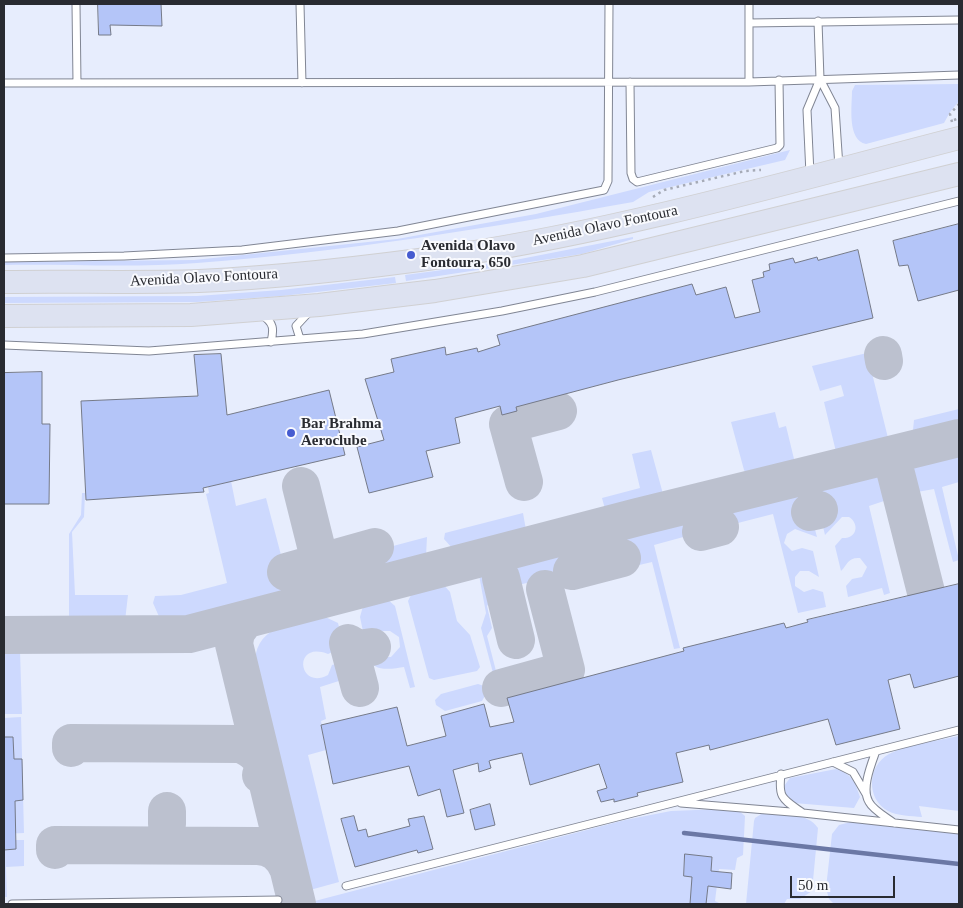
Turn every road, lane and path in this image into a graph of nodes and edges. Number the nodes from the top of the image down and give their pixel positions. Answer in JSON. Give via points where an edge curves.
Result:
{"nodes":[{"id":1,"x":76,"y":4,"type":"edge"},
{"id":2,"x":300,"y":4,"type":"edge"},
{"id":3,"x":609,"y":4,"type":"edge"},
{"id":4,"x":749,"y":4,"type":"edge"},
{"id":5,"x":959,"y":20,"type":"edge"},
{"id":6,"x":818,"y":21,"type":"junction"},
{"id":7,"x":749,"y":23,"type":"junction"},
{"id":8,"x":959,"y":75,"type":"edge"},
{"id":9,"x":820,"y":78,"type":"junction"},
{"id":10,"x":779,"y":80,"type":"junction"},
{"id":11,"x":608,"y":82,"type":"junction"},
{"id":12,"x":630,"y":82,"type":"junction"},
{"id":13,"x":749,"y":82,"type":"junction"},
{"id":14,"x":76,"y":83,"type":"junction"},
{"id":15,"x":302,"y":83,"type":"junction"},
{"id":16,"x":4,"y":84,"type":"edge"},
{"id":17,"x":959,"y":104,"type":"edge"},
{"id":18,"x":955,"y":130,"type":"edge"},
{"id":19,"x":932,"y":145,"type":"junction"},
{"id":20,"x":874,"y":161,"type":"junction"},
{"id":21,"x":839,"y":169,"type":"junction"},
{"id":22,"x":959,"y":174,"type":"edge"},
{"id":23,"x":810,"y":176,"type":"junction"},
{"id":24,"x":928,"y":182,"type":"junction"},
{"id":25,"x":876,"y":195,"type":"junction"},
{"id":26,"x":959,"y":201,"type":"edge"},
{"id":27,"x":4,"y":258,"type":"edge"},
{"id":28,"x":4,"y":282,"type":"edge"},
{"id":29,"x":319,"y":305,"type":"junction"},
{"id":30,"x":255,"y":311,"type":"junction"},
{"id":31,"x":4,"y":316,"type":"edge"},
{"id":32,"x":300,"y":338,"type":"junction"},
{"id":33,"x":271,"y":342,"type":"junction"},
{"id":34,"x":4,"y":345,"type":"edge"},
{"id":35,"x":959,"y":730,"type":"edge"},
{"id":36,"x":876,"y":751,"type":"junction"},
{"id":37,"x":833,"y":762,"type":"junction"},
{"id":38,"x":781,"y":774,"type":"junction"},
{"id":39,"x":867,"y":797,"type":"junction"},
{"id":40,"x":673,"y":803,"type":"junction"},
{"id":41,"x":803,"y":813,"type":"junction"},
{"id":42,"x":894,"y":823,"type":"junction"},
{"id":43,"x":959,"y":830,"type":"edge"},
{"id":44,"x":346,"y":886,"type":"dead end"},
{"id":45,"x":278,"y":900,"type":"dead end"},
{"id":46,"x":12,"y":904,"type":"edge"}],
"edges":[{"from":1,"to":14,"type":"lane"},
{"from":2,"to":15,"type":"lane"},
{"from":3,"to":11,"type":"lane"},
{"from":4,"to":7,"type":"lane"},
{"from":5,"to":6,"type":"lane"},
{"from":6,"to":7,"type":"lane"},
{"from":6,"to":9,"type":"lane"},
{"from":7,"to":13,"type":"lane"},
{"from":8,"to":9,"type":"lane"},
{"from":9,"to":10,"type":"lane"},
{"from":9,"to":21,"type":"lane","via":[[835,108]]},
{"from":9,"to":23,"type":"lane","via":[[808,110]]},
{"from":10,"to":12,"type":"lane","via":[[780,142],[777,148],[637,182],[631,173]]},
{"from":10,"to":13,"type":"lane"},
{"from":11,"to":12,"type":"lane"},
{"from":11,"to":15,"type":"lane"},
{"from":11,"to":27,"type":"lane","via":[[608,185],[600,191],[398,231],[242,250]]},
{"from":12,"to":13,"type":"lane"},
{"from":14,"to":15,"type":"lane"},
{"from":14,"to":16,"type":"lane"},
{"from":17,"to":18,"type":"path","via":[[950,114]]},
{"from":18,"to":19,"type":"main road","name":"Avenida Olavo Fontoura"},
{"from":19,"to":20,"type":"main road","name":"Avenida Olavo Fontoura"},
{"from":19,"to":24,"type":"main road","via":[[918,162],[922,176]]},
{"from":20,"to":21,"type":"main road","name":"Avenida Olavo Fontoura"},
{"from":20,"to":25,"type":"main road","via":[[883,167],[885,178]]},
{"from":21,"to":23,"type":"main road","name":"Avenida Olavo Fontoura"},
{"from":22,"to":24,"type":"main road"},
{"from":23,"to":28,"type":"main road","name":"Avenida Olavo Fontoura","via":[[566,235],[412,261],[199,281]]},
{"from":24,"to":25,"type":"main road"},
{"from":25,"to":29,"type":"main road","via":[[583,266]]},
{"from":26,"to":32,"type":"lane","via":[[595,292],[363,334]]},
{"from":29,"to":30,"type":"main road"},
{"from":29,"to":32,"type":"lane","via":[[296,326]]},
{"from":30,"to":31,"type":"main road","via":[[191,315]]},
{"from":30,"to":33,"type":"lane","via":[[271,321],[274,328]]},
{"from":32,"to":33,"type":"lane"},
{"from":33,"to":34,"type":"lane","via":[[149,351]]},
{"from":35,"to":36,"type":"lane"},
{"from":36,"to":37,"type":"lane"},
{"from":36,"to":39,"type":"lane","via":[[868,774]]},
{"from":37,"to":38,"type":"lane"},
{"from":37,"to":39,"type":"lane","via":[[853,772]]},
{"from":38,"to":40,"type":"lane"},
{"from":38,"to":41,"type":"lane","via":[[779,791],[785,801]]},
{"from":39,"to":42,"type":"lane","via":[[870,804]]},
{"from":40,"to":41,"type":"lane"},
{"from":40,"to":44,"type":"lane"},
{"from":41,"to":42,"type":"lane"},
{"from":42,"to":43,"type":"lane"},
{"from":45,"to":46,"type":"lane"}]}
